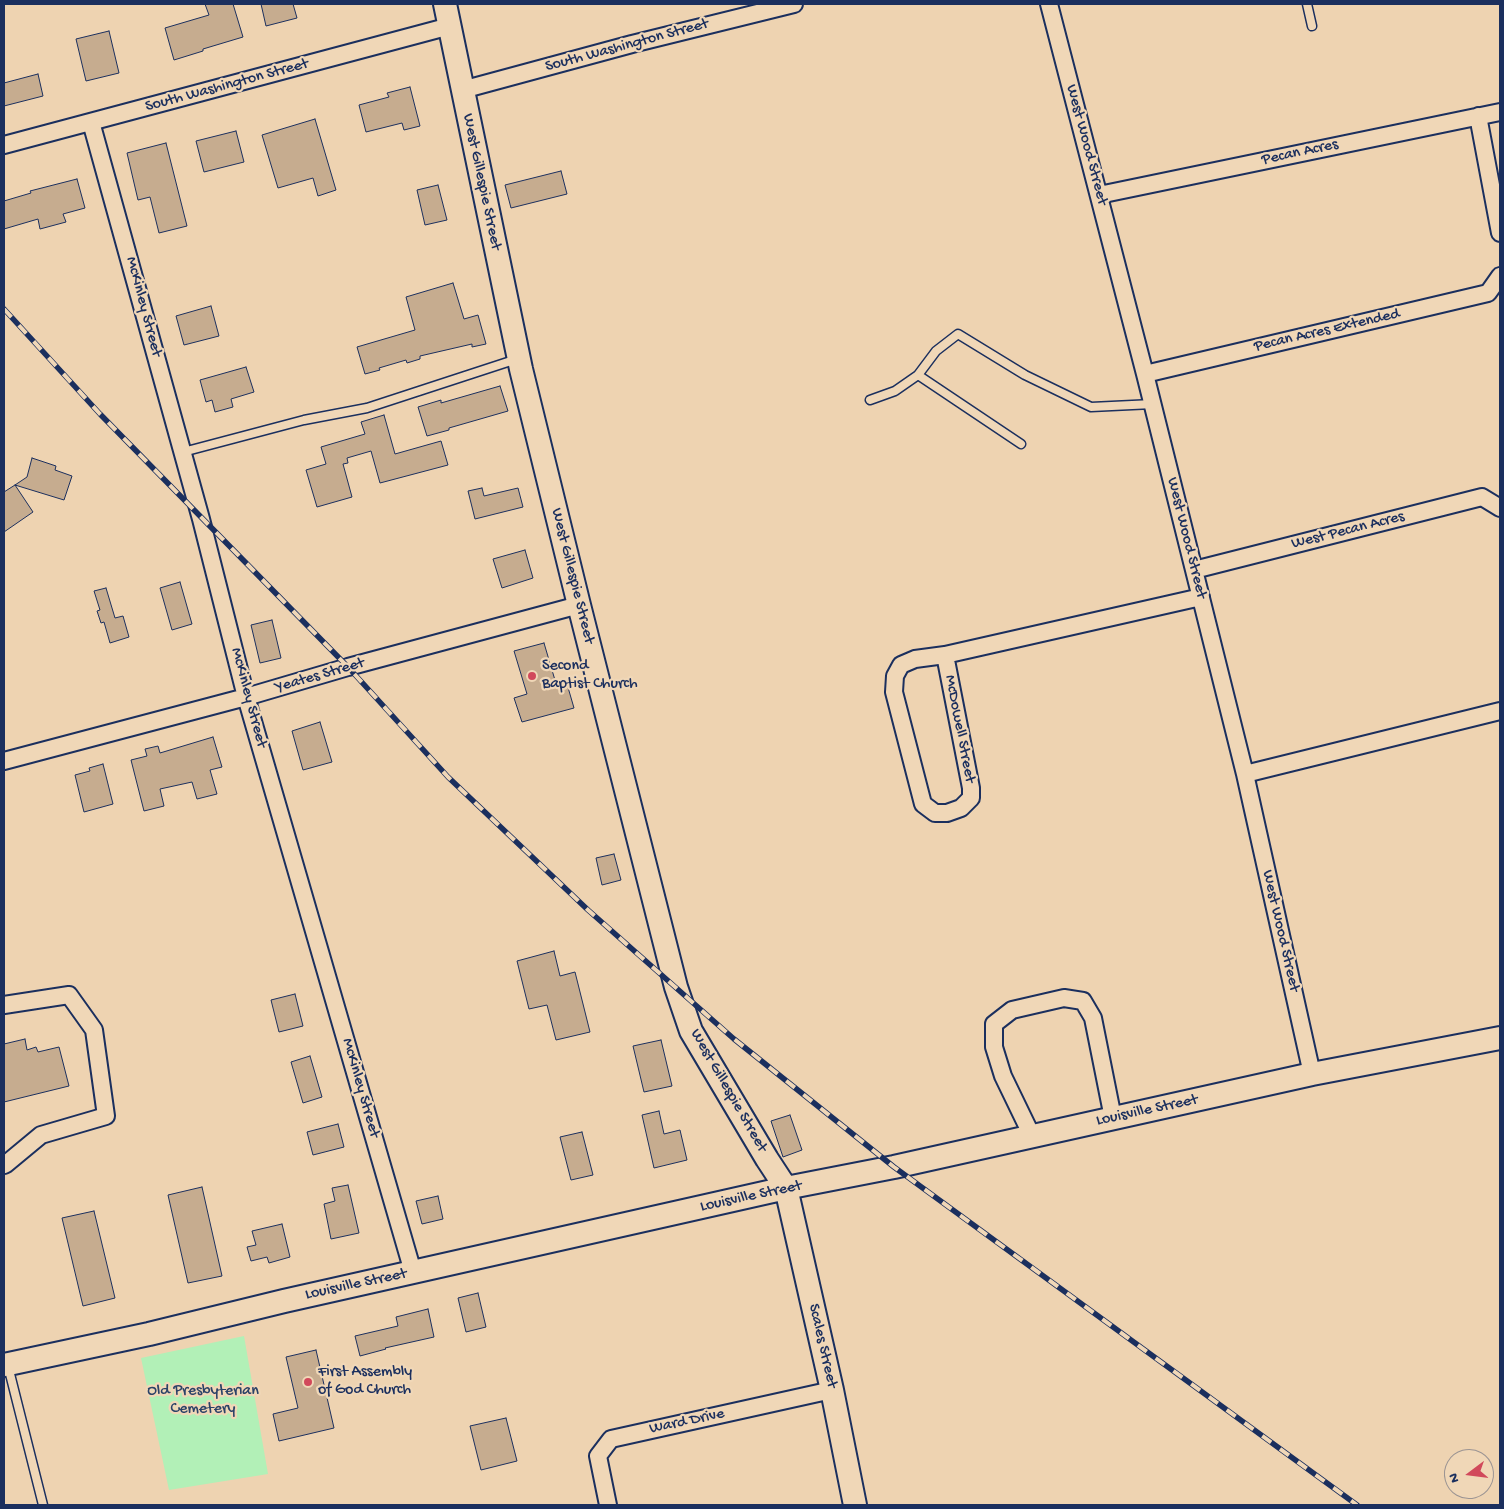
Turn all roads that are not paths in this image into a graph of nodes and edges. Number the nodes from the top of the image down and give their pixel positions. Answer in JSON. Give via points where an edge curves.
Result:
{"nodes":[{"id":1,"x":445,"y":4,"type":"edge"},
{"id":2,"x":794,"y":4,"type":"edge"},
{"id":3,"x":1049,"y":4,"type":"edge"},
{"id":4,"x":1307,"y":4,"type":"edge"},
{"id":5,"x":450,"y":26,"type":"junction"},
{"id":6,"x":1312,"y":26,"type":"dead end"},
{"id":7,"x":462,"y":90,"type":"junction"},
{"id":8,"x":1500,"y":112,"type":"edge"},
{"id":9,"x":1478,"y":116,"type":"junction"},
{"id":10,"x":91,"y":122,"type":"junction"},
{"id":11,"x":4,"y":145,"type":"edge"},
{"id":12,"x":1099,"y":195,"type":"junction"},
{"id":13,"x":1500,"y":233,"type":"edge"},
{"id":14,"x":1500,"y":276,"type":"edge"},
{"id":15,"x":519,"y":358,"type":"junction"},
{"id":16,"x":1145,"y":374,"type":"junction"},
{"id":17,"x":918,"y":376,"type":"junction"},
{"id":18,"x":870,"y":400,"type":"dead end"},
{"id":19,"x":1153,"y":404,"type":"junction"},
{"id":20,"x":1022,"y":444,"type":"dead end"},
{"id":21,"x":183,"y":452,"type":"junction"},
{"id":22,"x":1500,"y":508,"type":"edge"},
{"id":23,"x":1194,"y":570,"type":"junction"},
{"id":24,"x":1201,"y":597,"type":"junction"},
{"id":25,"x":579,"y":605,"type":"junction"},
{"id":26,"x":945,"y":655,"type":"junction"},
{"id":27,"x":246,"y":697,"type":"junction"},
{"id":28,"x":1500,"y":711,"type":"edge"},
{"id":29,"x":4,"y":761,"type":"edge"},
{"id":30,"x":1245,"y":774,"type":"junction"},
{"id":31,"x":4,"y":1005,"type":"edge"},
{"id":32,"x":1500,"y":1038,"type":"edge"},
{"id":33,"x":1312,"y":1074,"type":"junction"},
{"id":34,"x":1113,"y":1118,"type":"junction"},
{"id":35,"x":1032,"y":1136,"type":"junction"},
{"id":36,"x":4,"y":1165,"type":"edge"},
{"id":37,"x":786,"y":1188,"type":"junction"},
{"id":38,"x":413,"y":1272,"type":"junction"},
{"id":39,"x":6,"y":1365,"type":"edge"},
{"id":40,"x":832,"y":1390,"type":"junction"},
{"id":41,"x":42,"y":1505,"type":"edge"},
{"id":42,"x":608,"y":1505,"type":"edge"},
{"id":43,"x":855,"y":1505,"type":"edge"}],
"edges":[{"from":1,"to":5,"type":"street","name":"West Gillespie Street"},
{"from":2,"to":7,"type":"street","name":"South Washington Street"},
{"from":3,"to":12,"type":"street","name":"West Wood Street"},
{"from":4,"to":6,"type":"lane"},
{"from":5,"to":7,"type":"street","name":"West Gillespie Street"},
{"from":5,"to":10,"type":"street","name":"South Washington Street"},
{"from":7,"to":15,"type":"street","name":"West Gillespie Street"},
{"from":8,"to":9,"type":"street","name":"Pecan Acres"},
{"from":9,"to":12,"type":"street","name":"Pecan Acres"},
{"from":9,"to":13,"type":"street"},
{"from":10,"to":11,"type":"street","name":"South Washington Street"},
{"from":10,"to":21,"type":"street","name":"McKinley Street"},
{"from":12,"to":16,"type":"street","name":"West Wood Street"},
{"from":14,"to":16,"type":"street","name":"Pecan Acres Extended","via":[[1488,293]]},
{"from":15,"to":21,"type":"lane","via":[[367,408],[304,420]]},
{"from":15,"to":25,"type":"street","name":"West Gillespie Street"},
{"from":16,"to":19,"type":"street","name":"West Wood Street"},
{"from":17,"to":18,"type":"lane","via":[[895,391]]},
{"from":17,"to":19,"type":"lane","via":[[936,351],[958,334],[1025,375],[1091,407]]},
{"from":17,"to":20,"type":"lane"},
{"from":19,"to":23,"type":"street","name":"West Wood Street"},
{"from":21,"to":27,"type":"street","name":"McKinley Street"},
{"from":22,"to":23,"type":"street","name":"West Pecan Acres","via":[[1482,497]]},
{"from":23,"to":24,"type":"street","name":"West Wood Street"},
{"from":24,"to":26,"type":"street","name":"McDowell Street"},
{"from":24,"to":30,"type":"street","name":"West Wood Street"},
{"from":25,"to":27,"type":"street","name":"Yeates Street"},
{"from":25,"to":37,"type":"street","name":"West Gillespie Street","via":[[676,987],[691,1031]]},
{"from":26,"to":26,"type":"street","name":"McDowell Street","via":[[915,659],[902,665],[895,676],[894,692],[923,804],[935,813],[961,808],[970,798],[971,788]]},
{"from":27,"to":29,"type":"street","name":"Yeates Street"},
{"from":27,"to":38,"type":"street","name":"McKinley Street"},
{"from":28,"to":30,"type":"street"},
{"from":30,"to":33,"type":"street","name":"West Wood Street"},
{"from":31,"to":36,"type":"street","via":[[69,994],[94,1030],[106,1116],[41,1135]]},
{"from":32,"to":33,"type":"street","name":"Louisville Street"},
{"from":33,"to":34,"type":"street","name":"Louisville Street"},
{"from":34,"to":35,"type":"street","name":"Louisville Street"},
{"from":34,"to":35,"type":"street","via":[[1093,1018],[1082,1001],[1064,998],[1012,1010],[994,1024],[994,1047],[1003,1076]]},
{"from":35,"to":37,"type":"street","name":"Louisville Street"},
{"from":37,"to":38,"type":"street","name":"Louisville Street"},
{"from":37,"to":40,"type":"street","name":"Scales Street"},
{"from":38,"to":39,"type":"street","name":"Louisville Street"},
{"from":39,"to":41,"type":"lane"},
{"from":40,"to":42,"type":"street","name":"Ward Drive","via":[[610,1439],[598,1456]]},
{"from":40,"to":43,"type":"street","name":"Scales Street"}]}
